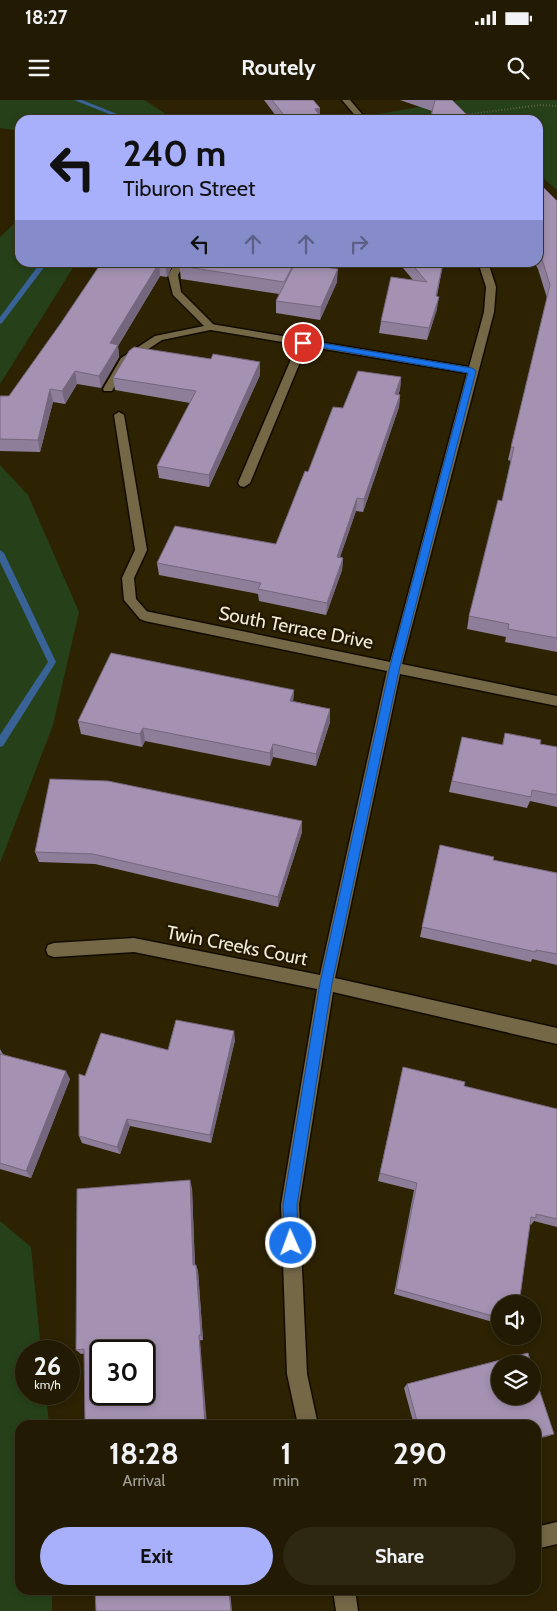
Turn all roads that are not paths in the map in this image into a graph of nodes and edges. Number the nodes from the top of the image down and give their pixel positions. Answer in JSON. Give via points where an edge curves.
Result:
{"nodes":[{"id":1,"x":346,"y":100,"type":"edge"},
{"id":2,"x":360,"y":115,"type":"edge"},
{"id":3,"x":178,"y":267,"type":"edge"},
{"id":4,"x":485,"y":267,"type":"edge"},
{"id":5,"x":210,"y":327,"type":"junction"},
{"id":6,"x":303,"y":343,"type":"junction"},
{"id":7,"x":472,"y":371,"type":"junction"},
{"id":8,"x":108,"y":389,"type":"dead end"},
{"id":9,"x":119,"y":415,"type":"dead end"},
{"id":10,"x":244,"y":483,"type":"dead end"},
{"id":11,"x":395,"y":666,"type":"junction"},
{"id":12,"x":557,"y":701,"type":"edge"},
{"id":13,"x":54,"y":950,"type":"dead end"},
{"id":14,"x":326,"y":983,"type":"junction"},
{"id":15,"x":557,"y":1036,"type":"edge"},
{"id":16,"x":307,"y":1420,"type":"edge"},
{"id":17,"x":557,"y":1533,"type":"edge"},
{"id":18,"x":541,"y":1537,"type":"edge"},
{"id":19,"x":345,"y":1595,"type":"edge"},
{"id":20,"x":347,"y":1611,"type":"edge"}],
"edges":[{"from":1,"to":2,"type":"street"},
{"from":3,"to":5,"type":"street","via":[[173,275],[176,293]]},
{"from":4,"to":7,"type":"street","via":[[491,287],[489,312]]},
{"from":5,"to":6,"type":"street"},
{"from":5,"to":8,"type":"street","via":[[159,338],[125,360]]},
{"from":6,"to":7,"type":"street"},
{"from":6,"to":10,"type":"street"},
{"from":7,"to":11,"type":"street"},
{"from":9,"to":11,"type":"street","name":"South Terrace Drive","via":[[141,550],[128,578],[130,600],[145,616]]},
{"from":11,"to":12,"type":"street","name":"South Terrace Drive"},
{"from":11,"to":14,"type":"street"},
{"from":13,"to":14,"type":"street","name":"Twin Creeks Court","via":[[134,945]]},
{"from":14,"to":15,"type":"street","name":"Twin Creeks Court"},
{"from":14,"to":16,"type":"street","via":[[290,1205],[297,1374]]},
{"from":17,"to":18,"type":"street"},
{"from":19,"to":20,"type":"street"}]}
